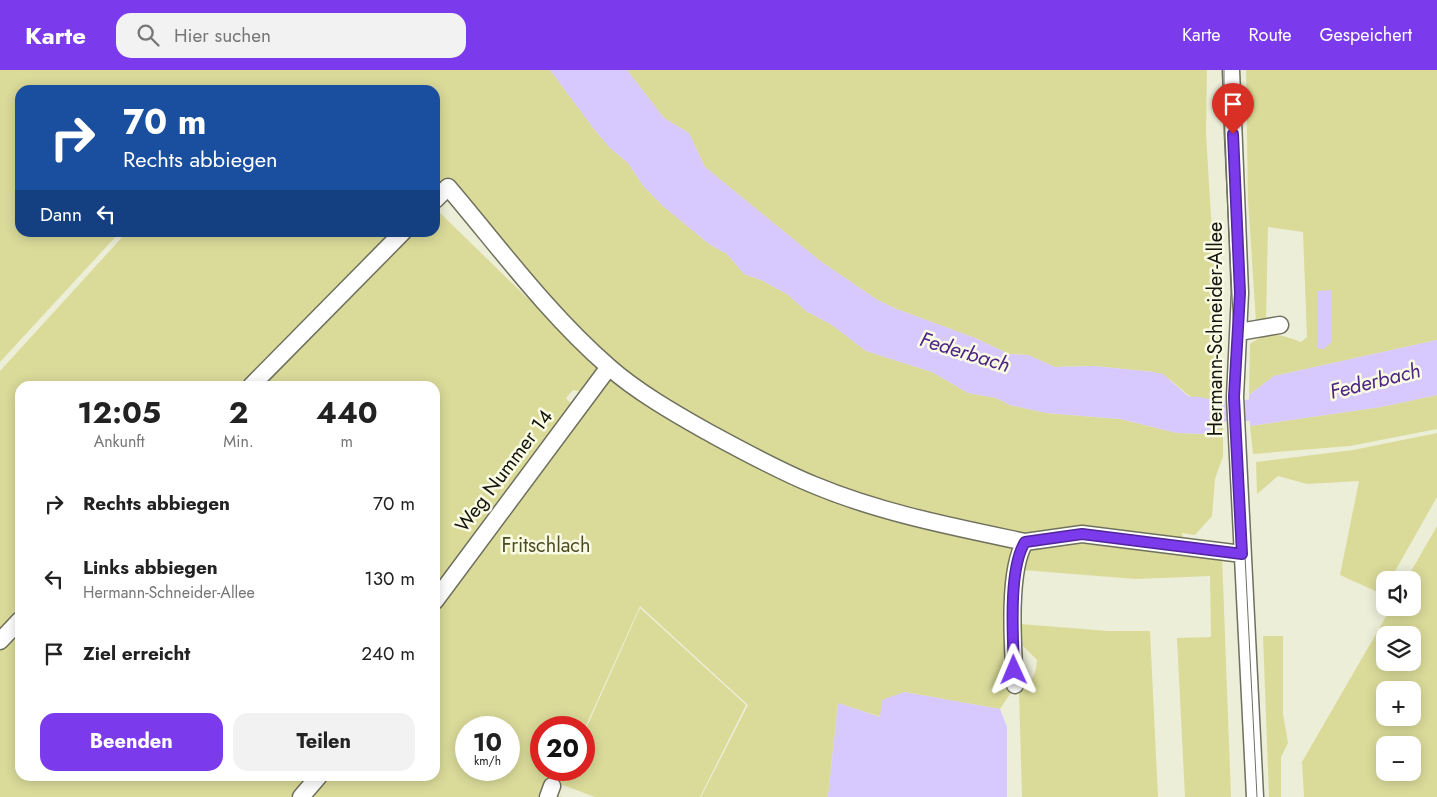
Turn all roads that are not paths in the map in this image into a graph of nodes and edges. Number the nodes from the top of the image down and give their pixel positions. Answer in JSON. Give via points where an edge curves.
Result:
{"nodes":[{"id":1,"x":1231,"y":70,"type":"edge"},
{"id":2,"x":440,"y":195,"type":"edge"},
{"id":3,"x":398,"y":237,"type":"edge"},
{"id":4,"x":1280,"y":325,"type":"dead end"},
{"id":5,"x":1239,"y":332,"type":"junction"},
{"id":6,"x":609,"y":367,"type":"junction"},
{"id":7,"x":256,"y":381,"type":"edge"},
{"id":8,"x":1025,"y":542,"type":"junction"},
{"id":9,"x":1242,"y":554,"type":"junction"},
{"id":10,"x":440,"y":594,"type":"edge"},
{"id":11,"x":15,"y":625,"type":"edge"},
{"id":12,"x":0,"y":641,"type":"edge"},
{"id":13,"x":1015,"y":685,"type":"dead end"},
{"id":14,"x":314,"y":781,"type":"edge"},
{"id":15,"x":301,"y":797,"type":"edge"},
{"id":16,"x":1255,"y":797,"type":"edge"}],
"edges":[{"from":1,"to":5,"type":"street","name":"Hermann-Schneider-Allee"},
{"from":2,"to":6,"type":"street","via":[[448,187],[555,312]]},
{"from":3,"to":7,"type":"street"},
{"from":4,"to":5,"type":"street"},
{"from":5,"to":9,"type":"street","name":"Hermann-Schneider-Allee","via":[[1234,397]]},
{"from":6,"to":8,"type":"street","via":[[677,414],[752,457],[815,485],[927,520]]},
{"from":6,"to":10,"type":"street","name":"Weg Nummer 14"},
{"from":8,"to":9,"type":"street","via":[[1082,534]]},
{"from":8,"to":13,"type":"street","via":[[1016,570]]},
{"from":9,"to":16,"type":"street","name":"Hermann-Schneider-Allee"},
{"from":11,"to":12,"type":"street"},
{"from":14,"to":15,"type":"street"}]}
